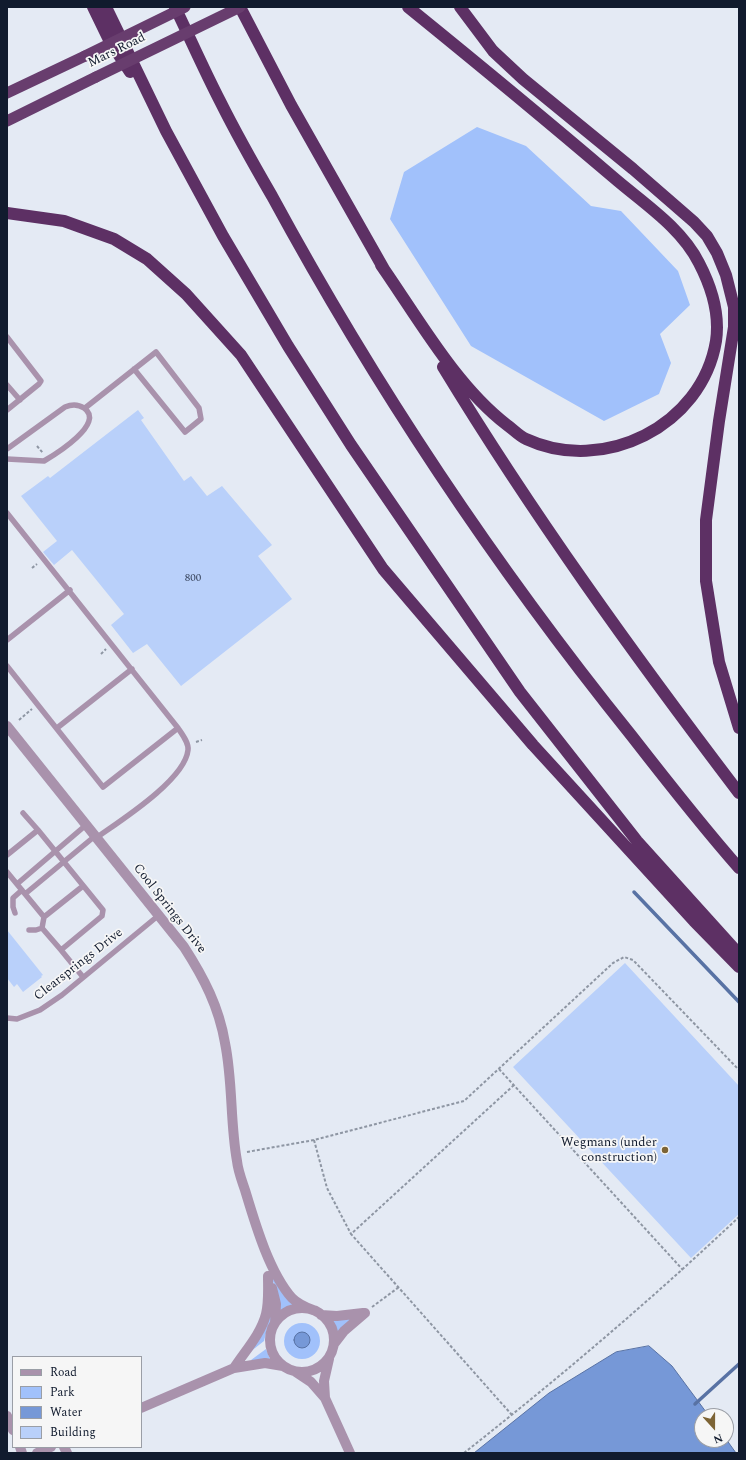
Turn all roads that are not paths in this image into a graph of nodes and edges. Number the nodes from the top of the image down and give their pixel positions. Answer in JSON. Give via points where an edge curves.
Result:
{"nodes":[{"id":1,"x":93,"y":7,"type":"edge"},
{"id":2,"x":106,"y":7,"type":"edge"},
{"id":3,"x":175,"y":7,"type":"edge"},
{"id":4,"x":185,"y":7,"type":"edge"},
{"id":5,"x":240,"y":7,"type":"edge"},
{"id":6,"x":408,"y":7,"type":"edge"},
{"id":7,"x":460,"y":7,"type":"edge"},
{"id":8,"x":7,"y":93,"type":"edge"},
{"id":9,"x":7,"y":121,"type":"edge"},
{"id":10,"x":166,"y":131,"type":"junction"},
{"id":11,"x":7,"y":213,"type":"edge"},
{"id":12,"x":381,"y":265,"type":"junction"},
{"id":13,"x":7,"y":337,"type":"edge"},
{"id":14,"x":134,"y":369,"type":"junction"},
{"id":15,"x":7,"y":385,"type":"edge"},
{"id":16,"x":20,"y":400,"type":"junction"},
{"id":17,"x":85,"y":408,"type":"junction"},
{"id":18,"x":7,"y":410,"type":"edge"},
{"id":19,"x":7,"y":449,"type":"edge"},
{"id":20,"x":7,"y":459,"type":"edge"},
{"id":21,"x":7,"y":513,"type":"edge"},
{"id":22,"x":70,"y":590,"type":"junction"},
{"id":23,"x":7,"y":640,"type":"edge"},
{"id":24,"x":7,"y":666,"type":"edge"},
{"id":25,"x":132,"y":669,"type":"junction"},
{"id":26,"x":7,"y":726,"type":"edge"},
{"id":27,"x":57,"y":728,"type":"junction"},
{"id":28,"x":178,"y":728,"type":"junction"},
{"id":29,"x":739,"y":728,"type":"edge"},
{"id":30,"x":739,"y":793,"type":"edge"},
{"id":31,"x":23,"y":813,"type":"dead end"},
{"id":32,"x":86,"y":825,"type":"junction"},
{"id":33,"x":38,"y":830,"type":"junction"},
{"id":34,"x":95,"y":837,"type":"junction"},
{"id":35,"x":55,"y":852,"type":"junction"},
{"id":36,"x":7,"y":855,"type":"edge"},
{"id":37,"x":63,"y":862,"type":"junction"},
{"id":38,"x":739,"y":868,"type":"edge"},
{"id":39,"x":7,"y":872,"type":"edge"},
{"id":40,"x":17,"y":884,"type":"junction"},
{"id":41,"x":83,"y":886,"type":"junction"},
{"id":42,"x":23,"y":892,"type":"junction"},
{"id":43,"x":15,"y":913,"type":"dead end"},
{"id":44,"x":160,"y":915,"type":"junction"},
{"id":45,"x":44,"y":917,"type":"junction"},
{"id":46,"x":42,"y":928,"type":"junction"},
{"id":47,"x":29,"y":930,"type":"dead end"},
{"id":48,"x":61,"y":950,"type":"junction"},
{"id":49,"x":739,"y":954,"type":"edge"},
{"id":50,"x":739,"y":967,"type":"edge"},
{"id":51,"x":84,"y":977,"type":"junction"},
{"id":52,"x":7,"y":1018,"type":"edge"},
{"id":53,"x":267,"y":1256,"type":"junction"},
{"id":54,"x":268,"y":1276,"type":"junction"},
{"id":55,"x":317,"y":1313,"type":"junction"},
{"id":56,"x":275,"y":1323,"type":"junction"},
{"id":57,"x":332,"y":1349,"type":"junction"},
{"id":58,"x":283,"y":1366,"type":"junction"},
{"id":59,"x":234,"y":1368,"type":"junction"},
{"id":60,"x":294,"y":1371,"type":"junction"},
{"id":61,"x":325,"y":1398,"type":"junction"},
{"id":62,"x":142,"y":1408,"type":"edge"},
{"id":63,"x":7,"y":1416,"type":"edge"},
{"id":64,"x":12,"y":1428,"type":"edge"},
{"id":65,"x":49,"y":1448,"type":"edge"},
{"id":66,"x":37,"y":1453,"type":"edge"},
{"id":67,"x":350,"y":1453,"type":"edge"}],
"edges":[{"from":1,"to":10,"type":"highway","via":[[109,40]]},
{"from":2,"to":10,"type":"highway"},
{"from":3,"to":38,"type":"highway","via":[[220,101],[292,234],[360,351],[430,461],[502,566],[587,681]]},
{"from":4,"to":8,"type":"highway","name":"Mars Road","bridge":true},
{"from":5,"to":9,"type":"highway","name":"Mars Road","bridge":true},
{"from":5,"to":12,"type":"highway"},
{"from":6,"to":12,"type":"highway","via":[[529,104],[678,233],[698,261],[708,281],[717,319],[716,340],[702,380],[692,397],[678,414],[659,429],[607,450],[554,449],[524,438],[488,410],[455,372]]},
{"from":7,"to":29,"type":"highway","via":[[498,56],[523,79],[694,222],[707,236],[726,275],[734,307],[734,327],[706,520],[706,581],[719,662]]},
{"from":10,"to":49,"type":"highway","via":[[223,236],[350,445],[520,692],[637,841]]},
{"from":11,"to":50,"type":"highway","via":[[64,221],[114,239],[147,259],[186,294],[241,355],[383,569],[533,746]]},
{"from":12,"to":30,"type":"highway","via":[[529,502]]},
{"from":13,"to":16,"type":"lane","via":[[40,379],[39,384]]},
{"from":14,"to":14,"type":"lane","via":[[156,352],[198,408],[201,419],[185,432]]},
{"from":14,"to":17,"type":"lane"},
{"from":15,"to":16,"type":"lane"},
{"from":16,"to":18,"type":"lane"},
{"from":17,"to":19,"type":"lane","via":[[76,405],[65,407]]},
{"from":17,"to":20,"type":"lane","via":[[89,422],[84,430],[48,459],[37,462]]},
{"from":21,"to":22,"type":"lane"},
{"from":22,"to":23,"type":"lane"},
{"from":22,"to":25,"type":"lane"},
{"from":24,"to":27,"type":"lane"},
{"from":25,"to":27,"type":"lane"},
{"from":25,"to":28,"type":"lane"},
{"from":26,"to":32,"type":"street","name":"Cool Springs Drive"},
{"from":27,"to":28,"type":"lane","via":[[103,787]]},
{"from":28,"to":34,"type":"lane","via":[[188,748],[185,763],[180,770],[153,795]]},
{"from":31,"to":33,"type":"lane"},
{"from":32,"to":34,"type":"street","name":"Cool Springs Drive"},
{"from":32,"to":35,"type":"lane"},
{"from":33,"to":35,"type":"lane"},
{"from":33,"to":36,"type":"lane"},
{"from":34,"to":37,"type":"lane"},
{"from":34,"to":44,"type":"street","name":"Cool Springs Drive"},
{"from":35,"to":37,"type":"lane"},
{"from":35,"to":40,"type":"lane"},
{"from":37,"to":41,"type":"lane"},
{"from":37,"to":42,"type":"lane"},
{"from":39,"to":40,"type":"lane"},
{"from":40,"to":42,"type":"lane"},
{"from":41,"to":45,"type":"lane"},
{"from":41,"to":48,"type":"lane","via":[[102,910],[102,916]]},
{"from":42,"to":43,"type":"lane","via":[[13,898],[12,907]]},
{"from":42,"to":45,"type":"lane"},
{"from":44,"to":51,"type":"lane","name":"Clearsprings Drive"},
{"from":44,"to":53,"type":"street","name":"Cool Springs Drive","via":[[203,976],[216,1006],[226,1044],[236,1154]]},
{"from":45,"to":46,"type":"lane"},
{"from":46,"to":47,"type":"lane"},
{"from":46,"to":48,"type":"lane"},
{"from":48,"to":51,"type":"lane"},
{"from":51,"to":52,"type":"lane","name":"Clearsprings Drive","via":[[40,1010],[17,1020]]},
{"from":53,"to":54,"type":"street","name":"Cool Springs Drive"},
{"from":53,"to":55,"type":"street","name":"Cool Springs Drive","via":[[292,1298]]},
{"from":54,"to":56,"type":"street","name":"Cool Springs Drive","via":[[276,1304]]},
{"from":54,"to":59,"type":"street","via":[[266,1314],[259,1332]]},
{"from":55,"to":56,"type":"street","via":[[302,1309],[292,1310],[282,1315]]},
{"from":55,"to":57,"type":"street","via":[[331,1328]]},
{"from":55,"to":57,"type":"street","via":[[337,1316],[365,1313],[344,1331]]},
{"from":56,"to":58,"type":"street","via":[[270,1337],[272,1350]]},
{"from":57,"to":60,"type":"street","via":[[327,1360],[316,1369]]},
{"from":57,"to":61,"type":"street","via":[[325,1371]]},
{"from":58,"to":59,"type":"street","via":[[265,1363]]},
{"from":58,"to":60,"type":"street"},
{"from":59,"to":62,"type":"street"},
{"from":60,"to":61,"type":"street","via":[[311,1382]]},
{"from":61,"to":67,"type":"street"},
{"from":63,"to":64,"type":"street"},
{"from":65,"to":66,"type":"street"}]}
